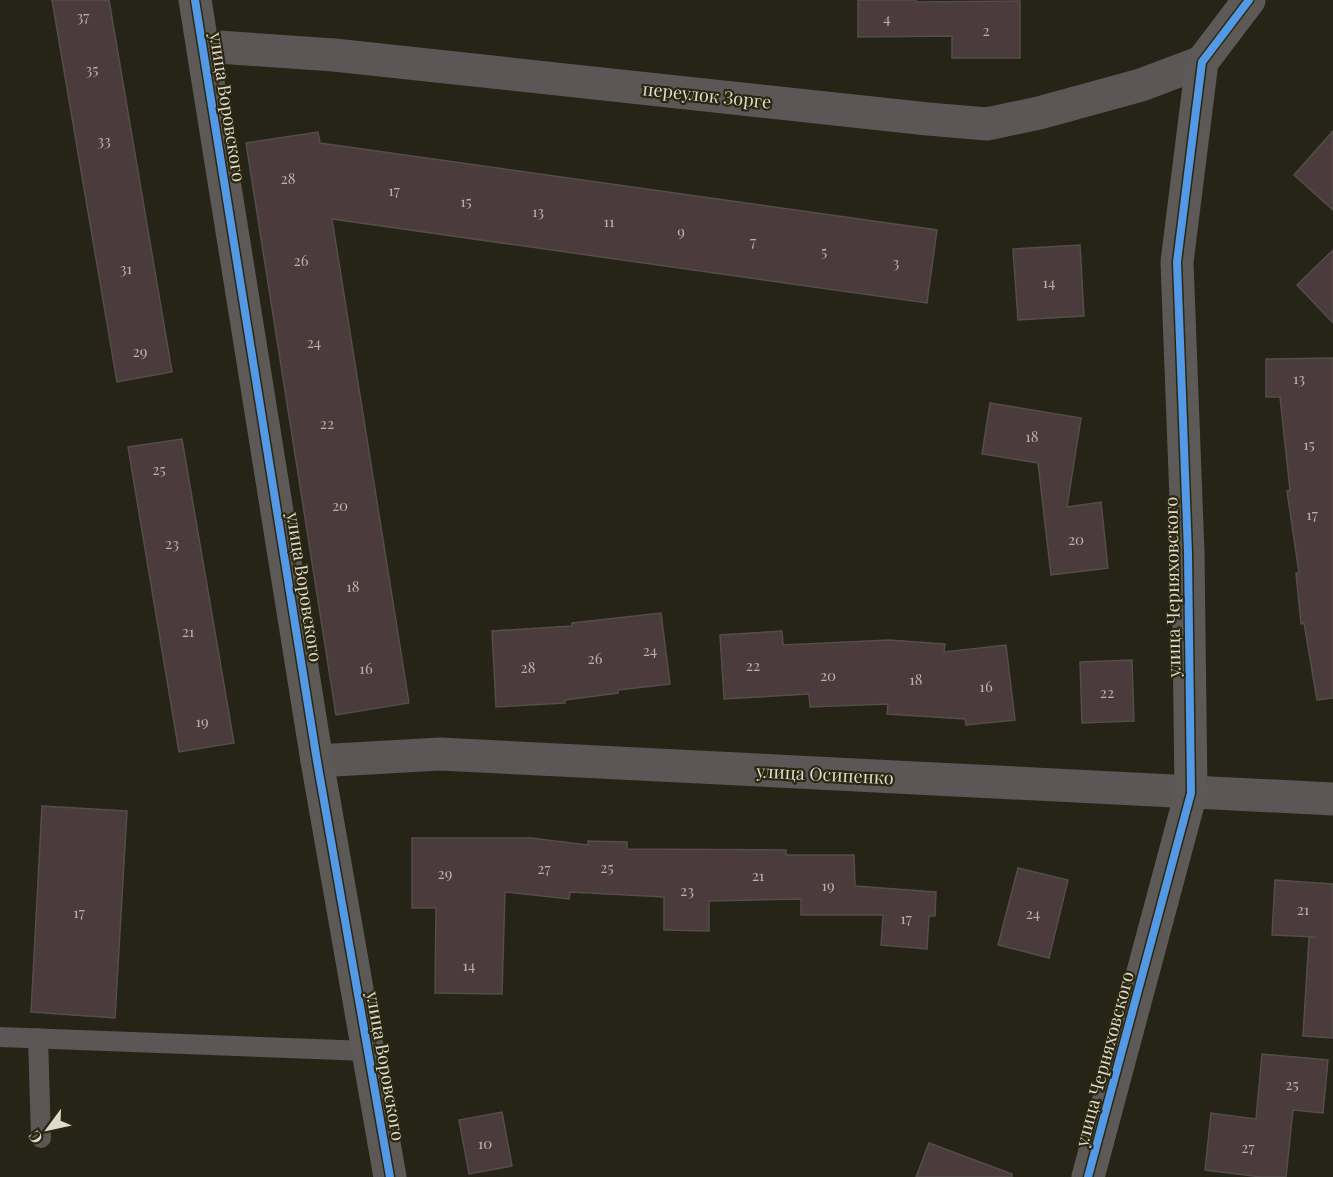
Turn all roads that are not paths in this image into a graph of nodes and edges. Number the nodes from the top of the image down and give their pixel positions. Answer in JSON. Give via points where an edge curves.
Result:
{"nodes":[{"id":1,"x":195,"y":0,"type":"edge"},
{"id":2,"x":1249,"y":0,"type":"edge"},
{"id":3,"x":204,"y":46,"type":"junction"},
{"id":4,"x":1202,"y":62,"type":"junction"},
{"id":5,"x":317,"y":761,"type":"junction"},
{"id":6,"x":1191,"y":792,"type":"junction"},
{"id":7,"x":1333,"y":799,"type":"edge"},
{"id":8,"x":0,"y":1037,"type":"edge"},
{"id":9,"x":38,"y":1038,"type":"junction"},
{"id":10,"x":368,"y":1050,"type":"junction"},
{"id":11,"x":42,"y":1138,"type":"dead end"},
{"id":12,"x":390,"y":1177,"type":"edge"},
{"id":13,"x":1089,"y":1177,"type":"edge"}],
"edges":[{"from":1,"to":3,"type":"street","name":"улица Воровского"},
{"from":2,"to":4,"type":"street"},
{"from":3,"to":4,"type":"street","name":"переулок Зорге","via":[[356,57],[987,124],[1141,85]]},
{"from":3,"to":5,"type":"street","name":"улица Воровского"},
{"from":4,"to":6,"type":"street","name":"улица Черняховского","via":[[1177,262],[1188,553]]},
{"from":5,"to":6,"type":"street","name":"улица Осипенко","via":[[440,754]]},
{"from":5,"to":10,"type":"street","name":"улица Воровского"},
{"from":6,"to":7,"type":"street","name":"улица Осипенко"},
{"from":6,"to":13,"type":"street","name":"улица Черняховского"},
{"from":8,"to":9,"type":"lane"},
{"from":9,"to":10,"type":"lane"},
{"from":9,"to":11,"type":"lane"},
{"from":10,"to":12,"type":"street","name":"улица Воровского"}]}
